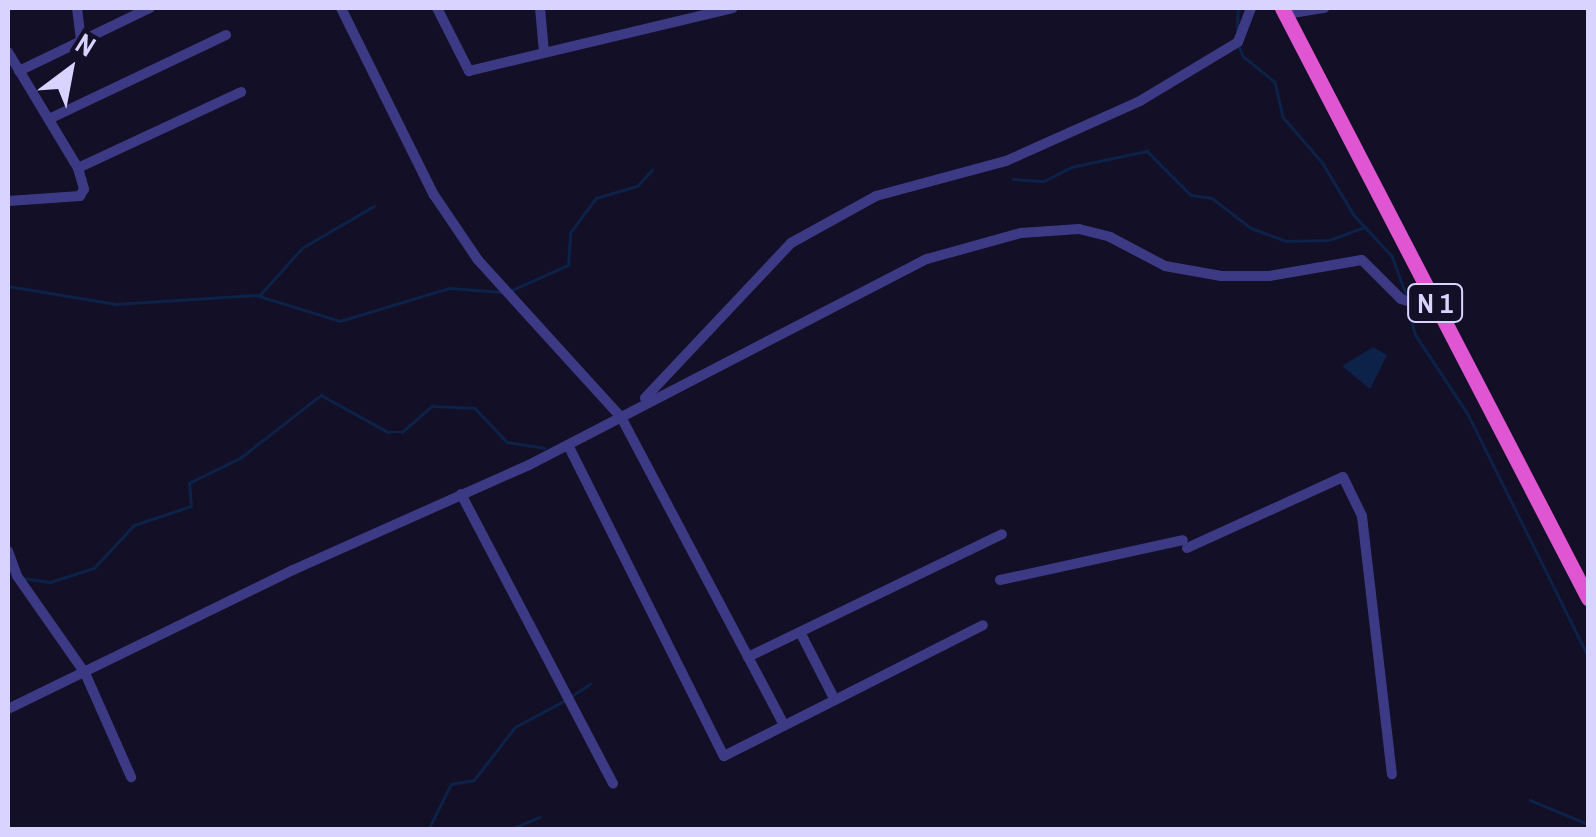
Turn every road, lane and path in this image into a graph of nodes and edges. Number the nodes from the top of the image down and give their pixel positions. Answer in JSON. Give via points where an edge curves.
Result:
{"nodes":[{"id":1,"x":77,"y":8,"type":"edge"},
{"id":2,"x":150,"y":8,"type":"edge"},
{"id":3,"x":341,"y":8,"type":"edge"},
{"id":4,"x":437,"y":8,"type":"edge"},
{"id":5,"x":540,"y":8,"type":"edge"},
{"id":6,"x":733,"y":8,"type":"edge"},
{"id":7,"x":1250,"y":8,"type":"edge"},
{"id":8,"x":1325,"y":8,"type":"edge"},
{"id":9,"x":1292,"y":10,"type":"edge"},
{"id":10,"x":226,"y":36,"type":"dead end"},
{"id":11,"x":80,"y":41,"type":"junction"},
{"id":12,"x":8,"y":52,"type":"edge"},
{"id":13,"x":544,"y":52,"type":"junction"},
{"id":14,"x":20,"y":71,"type":"junction"},
{"id":15,"x":241,"y":92,"type":"dead end"},
{"id":16,"x":48,"y":119,"type":"junction"},
{"id":17,"x":78,"y":168,"type":"junction"},
{"id":18,"x":8,"y":201,"type":"edge"},
{"id":19,"x":1438,"y":310,"type":"junction"},
{"id":20,"x":641,"y":403,"type":"junction"},
{"id":21,"x":621,"y":417,"type":"junction"},
{"id":22,"x":568,"y":445,"type":"junction"},
{"id":23,"x":461,"y":494,"type":"junction"},
{"id":24,"x":1002,"y":534,"type":"dead end"},
{"id":25,"x":8,"y":551,"type":"edge"},
{"id":26,"x":1000,"y":580,"type":"dead end"},
{"id":27,"x":1588,"y":598,"type":"edge"},
{"id":28,"x":983,"y":625,"type":"dead end"},
{"id":29,"x":800,"y":632,"type":"junction"},
{"id":30,"x":748,"y":657,"type":"junction"},
{"id":31,"x":84,"y":673,"type":"junction"},
{"id":32,"x":835,"y":700,"type":"junction"},
{"id":33,"x":8,"y":710,"type":"edge"},
{"id":34,"x":784,"y":725,"type":"junction"},
{"id":35,"x":1392,"y":774,"type":"dead end"},
{"id":36,"x":130,"y":778,"type":"dead end"},
{"id":37,"x":613,"y":784,"type":"dead end"}],
"edges":[{"from":1,"to":11,"type":"street"},
{"from":2,"to":11,"type":"street"},
{"from":3,"to":21,"type":"street","via":[[434,196],[478,260]]},
{"from":4,"to":13,"type":"street","via":[[469,71]]},
{"from":5,"to":13,"type":"street"},
{"from":6,"to":13,"type":"street"},
{"from":7,"to":20,"type":"street","via":[[1238,42],[1140,101],[1006,161],[876,196],[791,243]]},
{"from":8,"to":9,"type":"street"},
{"from":9,"to":19,"type":"highway","number":"N 1"},
{"from":10,"to":16,"type":"street"},
{"from":11,"to":14,"type":"street"},
{"from":12,"to":14,"type":"street"},
{"from":14,"to":16,"type":"street"},
{"from":15,"to":17,"type":"street"},
{"from":16,"to":17,"type":"street"},
{"from":17,"to":18,"type":"street","via":[[80,196]]},
{"from":19,"to":20,"type":"street","via":[[1401,299],[1362,260],[1268,276],[1220,276],[1165,266],[1110,237],[1078,230],[1021,233],[927,259],[786,338]]},
{"from":19,"to":27,"type":"highway","number":"N 1"},
{"from":20,"to":21,"type":"street"},
{"from":21,"to":22,"type":"street"},
{"from":21,"to":30,"type":"street"},
{"from":22,"to":23,"type":"street"},
{"from":22,"to":34,"type":"street","via":[[724,756]]},
{"from":23,"to":31,"type":"street"},
{"from":23,"to":37,"type":"street"},
{"from":24,"to":29,"type":"street"},
{"from":25,"to":31,"type":"street","via":[[17,576]]},
{"from":26,"to":35,"type":"street","via":[[1185,544],[1343,477],[1362,516]]},
{"from":28,"to":32,"type":"street"},
{"from":29,"to":30,"type":"street"},
{"from":29,"to":32,"type":"street"},
{"from":30,"to":34,"type":"street"},
{"from":31,"to":33,"type":"street"},
{"from":31,"to":36,"type":"street"},
{"from":32,"to":34,"type":"street"}]}
